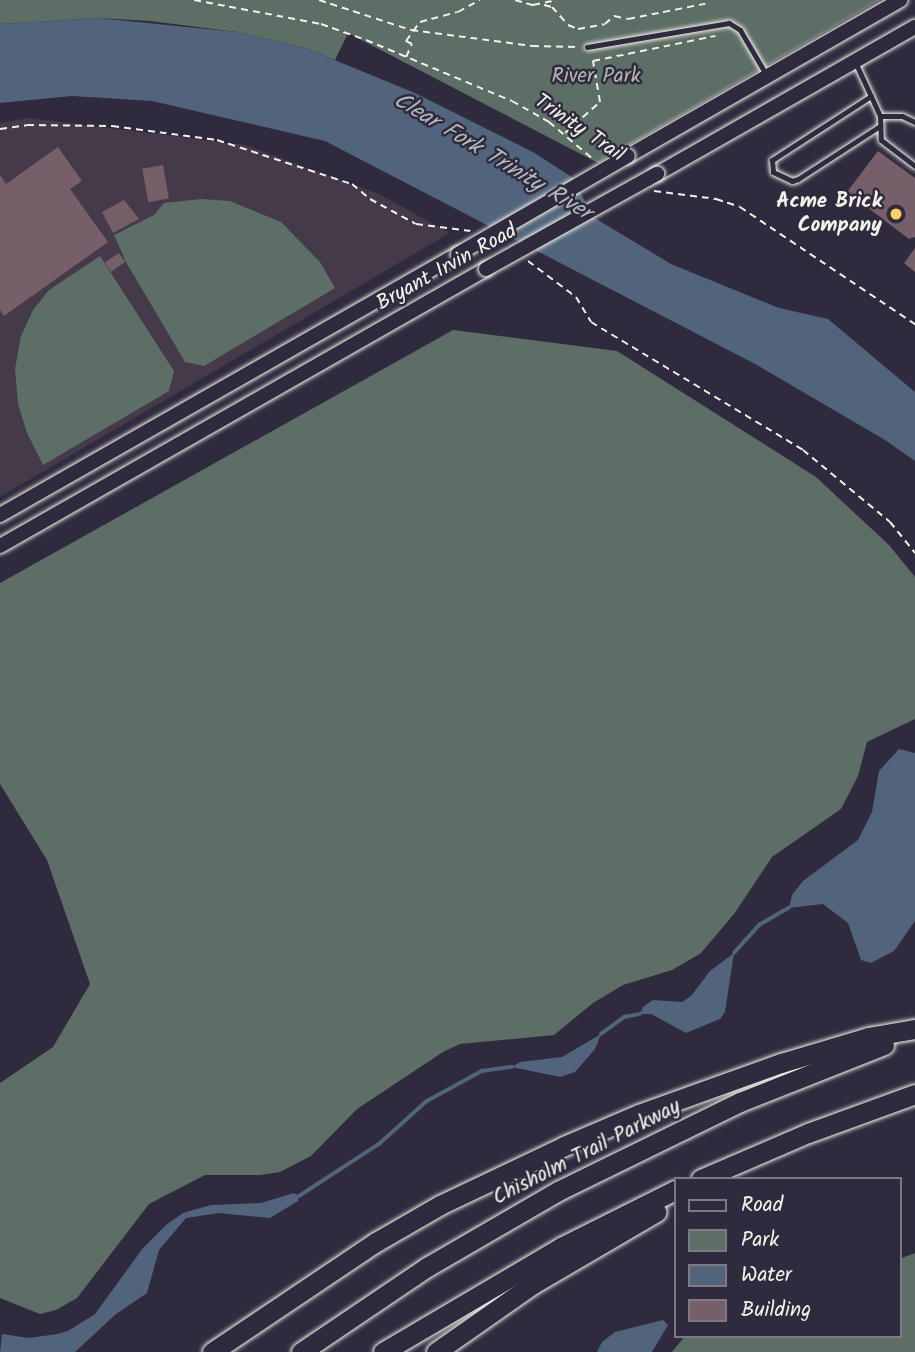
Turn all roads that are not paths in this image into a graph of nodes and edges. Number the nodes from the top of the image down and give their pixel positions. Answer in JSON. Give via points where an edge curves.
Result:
{"nodes":[{"id":1,"x":900,"y":0,"type":"edge"},
{"id":2,"x":915,"y":27,"type":"edge"},
{"id":3,"x":587,"y":47,"type":"road end"},
{"id":4,"x":855,"y":61,"type":"junction"},
{"id":5,"x":768,"y":77,"type":"junction"},
{"id":6,"x":871,"y":96,"type":"junction"},
{"id":7,"x":880,"y":116,"type":"junction"},
{"id":8,"x":915,"y":122,"type":"edge"},
{"id":9,"x":880,"y":126,"type":"junction"},
{"id":10,"x":915,"y":166,"type":"edge"},
{"id":11,"x":2,"y":512,"type":"edge"},
{"id":12,"x":0,"y":545,"type":"edge"},
{"id":13,"x":915,"y":1029,"type":"edge"},
{"id":14,"x":915,"y":1035,"type":"edge"},
{"id":15,"x":915,"y":1094,"type":"edge"},
{"id":16,"x":745,"y":1158,"type":"junction"},
{"id":17,"x":705,"y":1177,"type":"edge"},
{"id":18,"x":714,"y":1177,"type":"edge"},
{"id":19,"x":674,"y":1190,"type":"edge"},
{"id":20,"x":674,"y":1201,"type":"edge"},
{"id":21,"x":212,"y":1352,"type":"edge"},
{"id":22,"x":301,"y":1352,"type":"edge"},
{"id":23,"x":383,"y":1352,"type":"edge"},
{"id":24,"x":436,"y":1352,"type":"edge"}],
"edges":[{"from":1,"to":5,"type":"main road","name":"Bryant Irvin Road"},
{"from":2,"to":4,"type":"main road","name":"Bryant Irvin Road"},
{"from":3,"to":5,"type":"lane","via":[[729,23],[740,30]]},
{"from":4,"to":6,"type":"lane"},
{"from":4,"to":12,"type":"main road","name":"Bryant Irvin Road","bridge":true},
{"from":5,"to":11,"type":"main road","name":"Bryant Irvin Road","bridge":true},
{"from":6,"to":7,"type":"lane"},
{"from":6,"to":9,"type":"lane","via":[[772,160],[773,172],[792,181]]},
{"from":7,"to":8,"type":"lane","via":[[902,116]]},
{"from":7,"to":9,"type":"lane"},
{"from":9,"to":10,"type":"lane","via":[[881,140]]},
{"from":13,"to":21,"type":"highway","via":[[868,1037],[781,1063],[564,1146],[440,1205],[376,1242]]},
{"from":14,"to":22,"type":"highway","name":"Chisholm Trail Parkway","via":[[776,1087],[628,1154],[471,1240]]},
{"from":15,"to":16,"type":"highway"},
{"from":16,"to":17,"type":"highway"},
{"from":16,"to":18,"type":"highway"},
{"from":19,"to":23,"type":"highway","via":[[561,1247]]},
{"from":20,"to":24,"type":"highway","via":[[533,1284]]}]}
